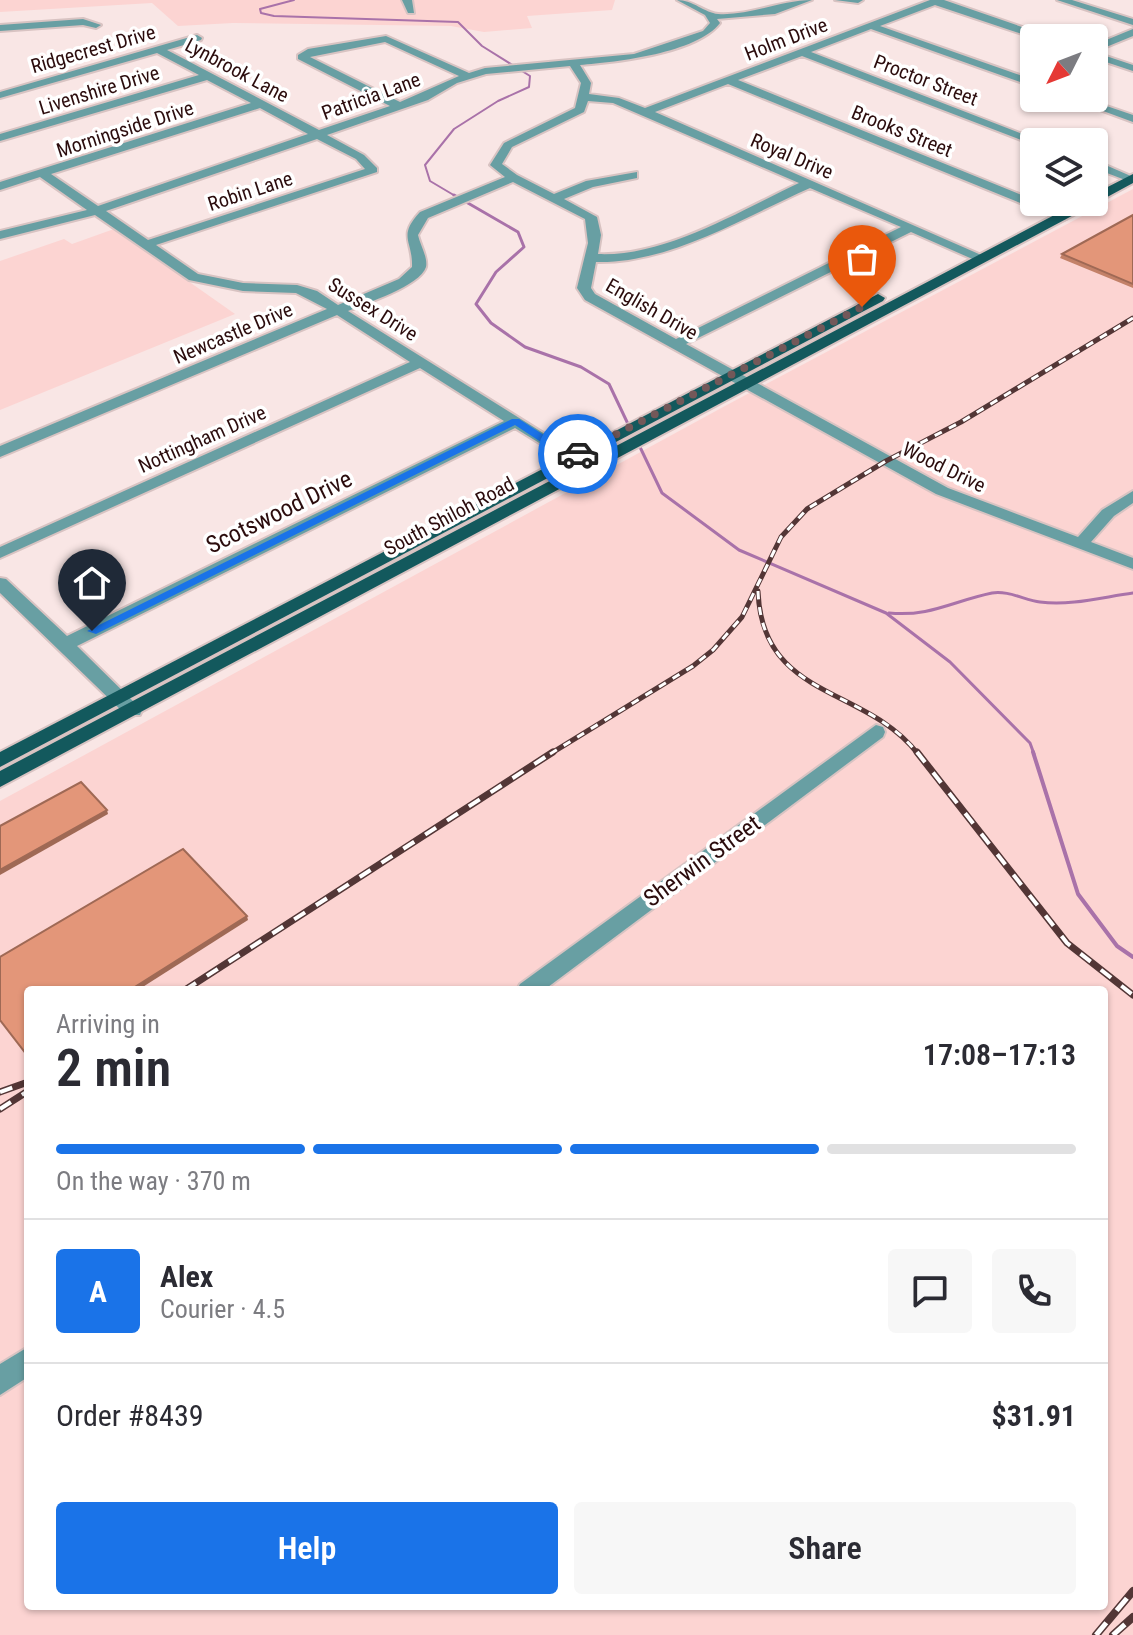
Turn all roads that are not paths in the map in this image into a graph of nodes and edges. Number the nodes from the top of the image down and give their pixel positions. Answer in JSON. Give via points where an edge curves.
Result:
{"nodes":[{"id":1,"x":407,"y":0,"type":"edge"},
{"id":2,"x":682,"y":0,"type":"edge"},
{"id":3,"x":807,"y":0,"type":"edge"},
{"id":4,"x":840,"y":0,"type":"edge"},
{"id":5,"x":858,"y":0,"type":"edge"},
{"id":6,"x":1062,"y":0,"type":"edge"},
{"id":7,"x":937,"y":1,"type":"edge"},
{"id":8,"x":411,"y":11,"type":"dead end"},
{"id":9,"x":712,"y":17,"type":"junction"},
{"id":10,"x":1133,"y":22,"type":"edge"},
{"id":11,"x":96,"y":25,"type":"dead end"},
{"id":12,"x":871,"y":26,"type":"junction"},
{"id":13,"x":0,"y":28,"type":"edge"},
{"id":14,"x":1020,"y":30,"type":"edge"},
{"id":15,"x":1133,"y":32,"type":"edge"},
{"id":16,"x":197,"y":38,"type":"dead end"},
{"id":17,"x":1108,"y":45,"type":"edge"},
{"id":18,"x":158,"y":49,"type":"junction"},
{"id":19,"x":801,"y":52,"type":"junction"},
{"id":20,"x":1108,"y":58,"type":"edge"},
{"id":21,"x":574,"y":64,"type":"junction"},
{"id":22,"x":1133,"y":68,"type":"edge"},
{"id":23,"x":208,"y":76,"type":"junction"},
{"id":24,"x":468,"y":76,"type":"junction"},
{"id":25,"x":1020,"y":79,"type":"edge"},
{"id":26,"x":728,"y":80,"type":"junction"},
{"id":27,"x":0,"y":95,"type":"edge"},
{"id":28,"x":585,"y":97,"type":"junction"},
{"id":29,"x":260,"y":104,"type":"junction"},
{"id":30,"x":399,"y":106,"type":"junction"},
{"id":31,"x":1108,"y":110,"type":"edge"},
{"id":32,"x":645,"y":112,"type":"junction"},
{"id":33,"x":1133,"y":119,"type":"edge"},
{"id":34,"x":317,"y":134,"type":"junction"},
{"id":35,"x":1020,"y":136,"type":"edge"},
{"id":36,"x":0,"y":138,"type":"edge"},
{"id":37,"x":1133,"y":166,"type":"edge"},
{"id":38,"x":1108,"y":170,"type":"edge"},
{"id":39,"x":368,"y":173,"type":"joint"},
{"id":40,"x":43,"y":174,"type":"junction"},
{"id":41,"x":633,"y":175,"type":"dead end"},
{"id":42,"x":1127,"y":177,"type":"edge"},
{"id":43,"x":513,"y":178,"type":"junction"},
{"id":44,"x":810,"y":183,"type":"junction"},
{"id":45,"x":0,"y":186,"type":"edge"},
{"id":46,"x":1108,"y":190,"type":"edge"},
{"id":47,"x":1020,"y":194,"type":"edge"},
{"id":48,"x":554,"y":198,"type":"junction"},
{"id":49,"x":96,"y":211,"type":"junction"},
{"id":50,"x":1043,"y":216,"type":"edge"},
{"id":51,"x":1047,"y":216,"type":"edge"},
{"id":52,"x":911,"y":227,"type":"junction"},
{"id":53,"x":0,"y":235,"type":"edge"},
{"id":54,"x":145,"y":245,"type":"junction"},
{"id":55,"x":967,"y":252,"type":"junction"},
{"id":56,"x":590,"y":258,"type":"junction"},
{"id":57,"x":982,"y":258,"type":"junction"},
{"id":58,"x":339,"y":311,"type":"junction"},
{"id":59,"x":674,"y":345,"type":"junction"},
{"id":60,"x":421,"y":362,"type":"junction"},
{"id":61,"x":729,"y":375,"type":"junction"},
{"id":62,"x":746,"y":385,"type":"junction"},
{"id":63,"x":516,"y":421,"type":"junction"},
{"id":64,"x":0,"y":452,"type":"edge"},
{"id":65,"x":580,"y":462,"type":"junction"},
{"id":66,"x":1133,"y":496,"type":"edge"},
{"id":67,"x":1080,"y":545,"type":"junction"},
{"id":68,"x":0,"y":553,"type":"edge"},
{"id":69,"x":1133,"y":564,"type":"edge"},
{"id":70,"x":0,"y":583,"type":"edge"},
{"id":71,"x":64,"y":645,"type":"junction"},
{"id":72,"x":126,"y":703,"type":"junction"},
{"id":73,"x":876,"y":732,"type":"dead end"},
{"id":74,"x":0,"y":760,"type":"edge"},
{"id":75,"x":0,"y":780,"type":"edge"},
{"id":76,"x":533,"y":986,"type":"edge"},
{"id":77,"x":24,"y":1363,"type":"edge"},
{"id":78,"x":0,"y":1381,"type":"edge"}],
"edges":[{"from":1,"to":8,"type":"street"},
{"from":2,"to":9,"type":"street"},
{"from":3,"to":9,"type":"street","via":[[775,11]]},
{"from":4,"to":5,"type":"street"},
{"from":6,"to":10,"type":"street"},
{"from":7,"to":12,"type":"street","name":"Holm Drive"},
{"from":7,"to":14,"type":"street"},
{"from":9,"to":21,"type":"street","name":"Patricia Lane","via":[[714,27],[707,33],[657,51]]},
{"from":11,"to":13,"type":"street"},
{"from":12,"to":19,"type":"street","name":"Holm Drive"},
{"from":12,"to":25,"type":"street"},
{"from":15,"to":17,"type":"street"},
{"from":16,"to":18,"type":"street","name":"Ridgecrest Drive"},
{"from":18,"to":23,"type":"street","name":"Lynbrook Lane"},
{"from":18,"to":27,"type":"street","name":"Ridgecrest Drive"},
{"from":19,"to":26,"type":"street","name":"Holm Drive"},
{"from":19,"to":35,"type":"street","name":"Proctor Street"},
{"from":20,"to":22,"type":"street"},
{"from":21,"to":24,"type":"street","name":"Patricia Lane"},
{"from":21,"to":28,"type":"street","via":[[586,83]]},
{"from":23,"to":29,"type":"street","name":"Lynbrook Lane"},
{"from":23,"to":36,"type":"street","name":"Livenshire Drive"},
{"from":24,"to":30,"type":"street","name":"Patricia Lane"},
{"from":24,"to":30,"type":"street","via":[[386,39],[304,53],[306,60]]},
{"from":26,"to":32,"type":"street","name":"Holm Drive"},
{"from":26,"to":47,"type":"street","name":"Brooks Street"},
{"from":28,"to":32,"type":"street","name":"Royal Drive","via":[[615,100]]},
{"from":28,"to":43,"type":"street","via":[[580,110],[508,145],[496,165]]},
{"from":29,"to":34,"type":"street","name":"Lynbrook Lane"},
{"from":29,"to":40,"type":"street","name":"Morningside Drive"},
{"from":30,"to":34,"type":"street","name":"Patricia Lane"},
{"from":31,"to":33,"type":"street"},
{"from":32,"to":44,"type":"street","name":"Royal Drive"},
{"from":34,"to":39,"type":"street","name":"Lynbrook Lane","via":[[369,163],[373,170]]},
{"from":34,"to":49,"type":"street","name":"Patricia Lane"},
{"from":37,"to":42,"type":"main road"},
{"from":38,"to":42,"type":"street"},
{"from":39,"to":54,"type":"street","name":"Robin Lane"},
{"from":40,"to":45,"type":"street","name":"Morningside Drive"},
{"from":40,"to":49,"type":"street","name":"Sussex Drive"},
{"from":41,"to":48,"type":"street"},
{"from":42,"to":46,"type":"main road"},
{"from":43,"to":48,"type":"street","name":"English Drive"},
{"from":43,"to":58,"type":"street","name":"Newcastle Drive","via":[[424,215],[412,226],[412,243],[420,258],[413,276]]},
{"from":44,"to":52,"type":"street","name":"Royal Drive"},
{"from":44,"to":56,"type":"street","via":[[661,250],[621,259]]},
{"from":48,"to":56,"type":"street","name":"English Drive","via":[[591,217],[596,240]]},
{"from":49,"to":53,"type":"street","name":"Patricia Lane"},
{"from":49,"to":54,"type":"street","name":"Sussex Drive"},
{"from":50,"to":55,"type":"main road","name":"South Shiloh Road"},
{"from":51,"to":57,"type":"main road","name":"South Shiloh Road"},
{"from":52,"to":55,"type":"street","name":"Royal Drive"},
{"from":52,"to":59,"type":"street"},
{"from":54,"to":58,"type":"street","name":"Sussex Drive","via":[[194,277],[243,287],[297,289]]},
{"from":55,"to":57,"type":"street","name":"Royal Drive"},
{"from":55,"to":61,"type":"main road","name":"South Shiloh Road"},
{"from":56,"to":59,"type":"street","name":"English Drive","via":[[584,288],[590,297]]},
{"from":57,"to":62,"type":"main road","name":"South Shiloh Road"},
{"from":58,"to":60,"type":"street","name":"Sussex Drive"},
{"from":58,"to":64,"type":"street","name":"Newcastle Drive"},
{"from":59,"to":61,"type":"street","name":"English Drive"},
{"from":60,"to":63,"type":"street","name":"Sussex Drive"},
{"from":60,"to":68,"type":"street","name":"Nottingham Drive"},
{"from":61,"to":62,"type":"street","name":"English Drive"},
{"from":61,"to":65,"type":"main road","name":"South Shiloh Road"},
{"from":62,"to":65,"type":"main road","name":"South Shiloh Road"},
{"from":62,"to":67,"type":"street","name":"Wood Drive","via":[[942,491]]},
{"from":63,"to":65,"type":"street","name":"Sussex Drive"},
{"from":63,"to":71,"type":"street","name":"Scotswood Drive"},
{"from":65,"to":72,"type":"main road","name":"South Shiloh Road"},
{"from":66,"to":67,"type":"street","via":[[1108,513]]},
{"from":67,"to":69,"type":"street","name":"Wood Drive"},
{"from":70,"to":71,"type":"street"},
{"from":71,"to":72,"type":"street"},
{"from":72,"to":74,"type":"main road","name":"South Shiloh Road"},
{"from":72,"to":75,"type":"main road","name":"South Shiloh Road"},
{"from":73,"to":76,"type":"street","name":"Sherwin Street"},
{"from":77,"to":78,"type":"street"}]}
